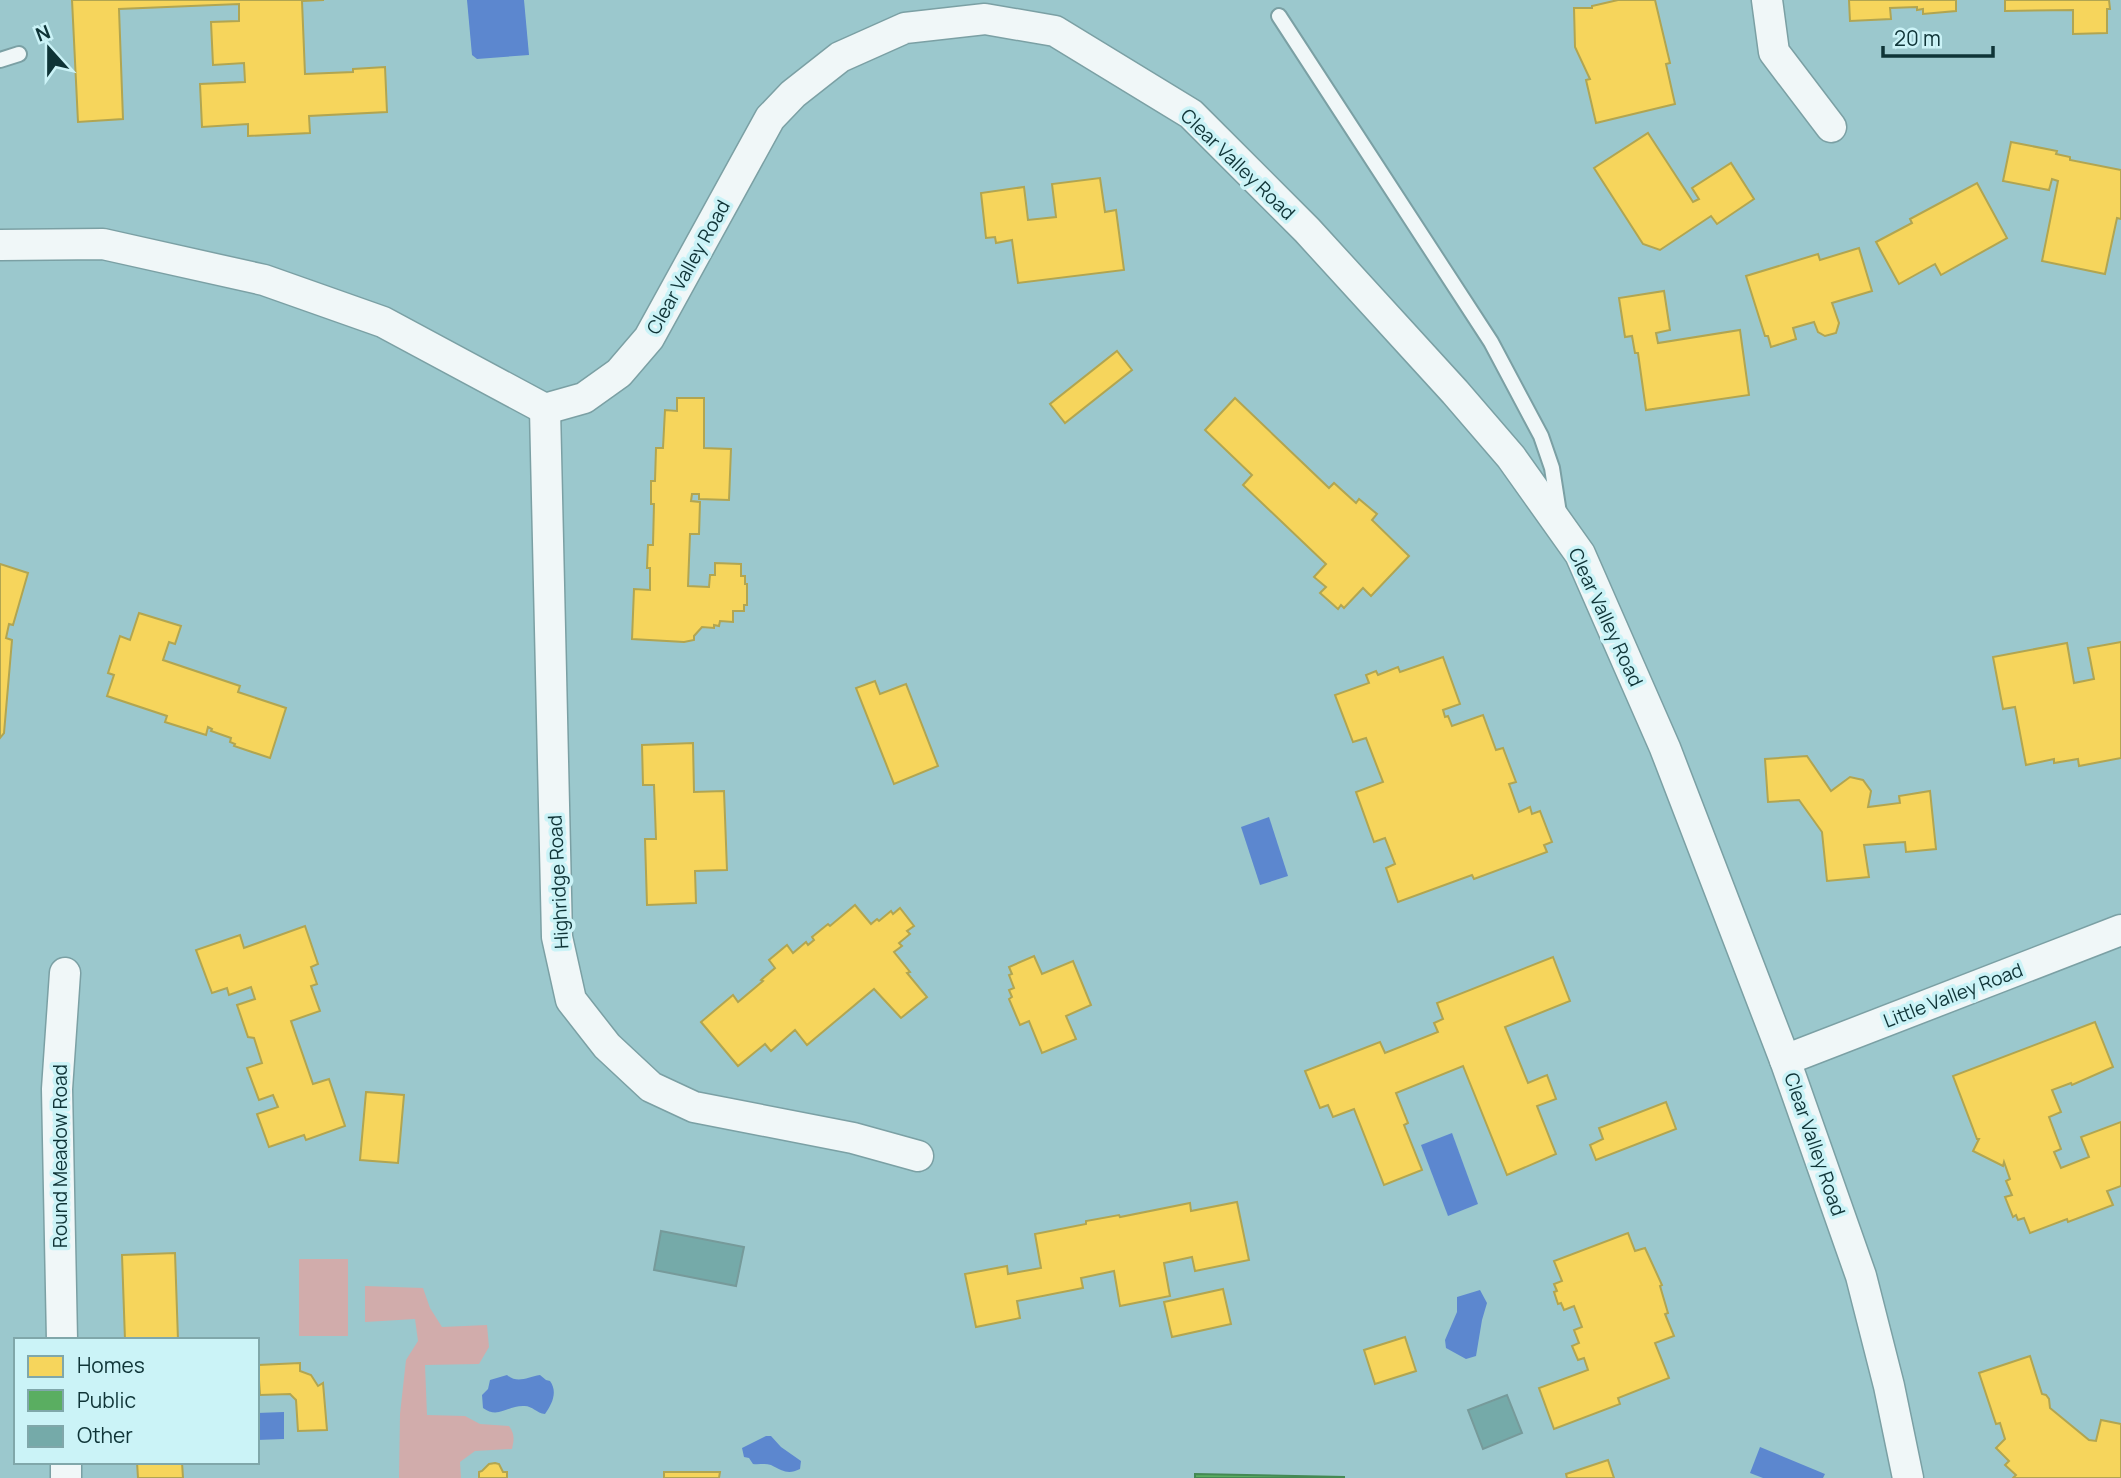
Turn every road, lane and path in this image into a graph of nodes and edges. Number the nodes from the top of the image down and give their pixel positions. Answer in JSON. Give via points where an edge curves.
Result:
{"nodes":[{"id":1,"x":1767,"y":0,"type":"edge"},
{"id":2,"x":1279,"y":16,"type":"dead end"},
{"id":3,"x":19,"y":54,"type":"dead end"},
{"id":4,"x":0,"y":60,"type":"edge"},
{"id":5,"x":1831,"y":127,"type":"dead end"},
{"id":6,"x":0,"y":245,"type":"edge"},
{"id":7,"x":545,"y":410,"type":"junction"},
{"id":8,"x":1562,"y":528,"type":"junction"},
{"id":9,"x":2121,"y":930,"type":"edge"},
{"id":10,"x":65,"y":973,"type":"dead end"},
{"id":11,"x":1785,"y":1060,"type":"junction"},
{"id":12,"x":918,"y":1156,"type":"dead end"},
{"id":13,"x":62,"y":1338,"type":"edge"},
{"id":14,"x":1908,"y":1478,"type":"edge"}],
"edges":[{"from":1,"to":5,"type":"street","via":[[1774,52]]},
{"from":2,"to":8,"type":"lane","via":[[1491,342],[1541,436],[1552,468]]},
{"from":3,"to":4,"type":"lane"},
{"from":6,"to":7,"type":"street","via":[[103,244],[264,280],[383,322]]},
{"from":7,"to":8,"type":"street","name":"Clear Valley Road","via":[[584,398],[619,373],[649,338],[770,118],[793,94],[840,57],[905,28],[985,19],[1055,31],[1191,114],[1307,230],[1455,393],[1511,457]]},
{"from":7,"to":12,"type":"street","name":"Highridge Road","via":[[557,937],[571,1000],[607,1046],[651,1087],[694,1107],[853,1138]]},
{"from":8,"to":11,"type":"street","name":"Clear Valley Road","via":[[1580,554],[1665,748]]},
{"from":9,"to":11,"type":"street","name":"Little Valley Road"},
{"from":10,"to":13,"type":"street","name":"Round Meadow Road","via":[[57,1089]]},
{"from":11,"to":14,"type":"street","name":"Clear Valley Road","via":[[1861,1276]]}]}
